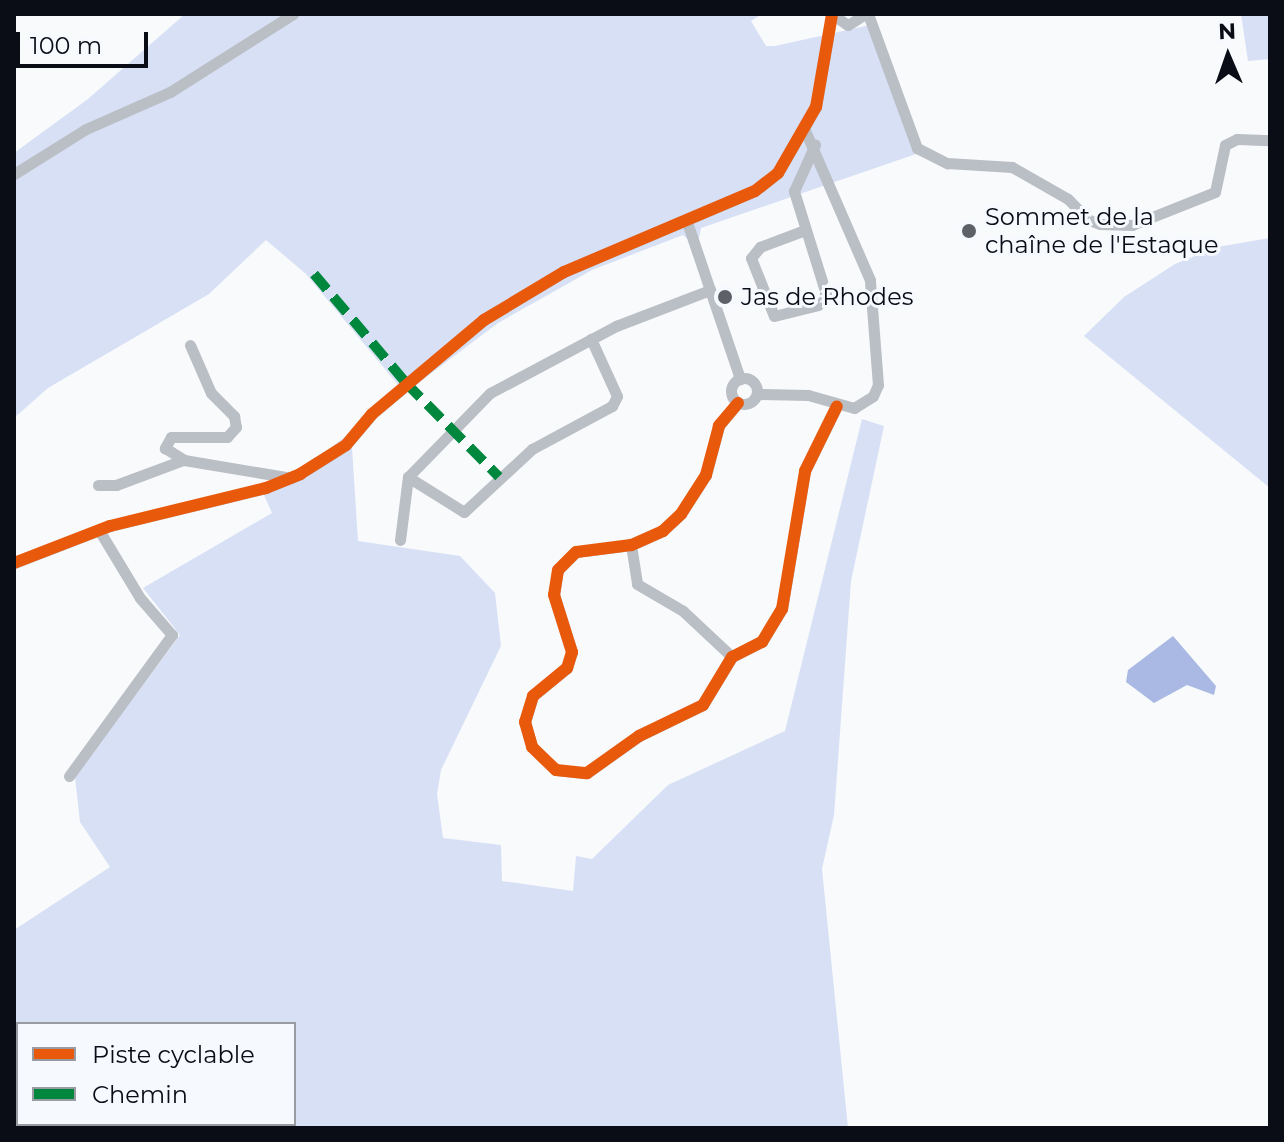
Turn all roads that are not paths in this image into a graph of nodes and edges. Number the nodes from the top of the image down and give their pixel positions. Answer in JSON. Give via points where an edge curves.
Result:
{"nodes":[{"id":1,"x":293,"y":14,"type":"edge"},
{"id":2,"x":832,"y":14,"type":"edge"},
{"id":3,"x":864,"y":17,"type":"edge"},
{"id":4,"x":842,"y":24,"type":"junction"},
{"id":5,"x":831,"y":37,"type":"junction"},
{"id":6,"x":804,"y":128,"type":"junction"},
{"id":7,"x":1270,"y":140,"type":"edge"},
{"id":8,"x":815,"y":145,"type":"junction"},
{"id":9,"x":14,"y":174,"type":"edge"},
{"id":10,"x":687,"y":222,"type":"junction"},
{"id":11,"x":805,"y":230,"type":"junction"},
{"id":12,"x":710,"y":290,"type":"junction"},
{"id":13,"x":591,"y":339,"type":"junction"},
{"id":14,"x":190,"y":345,"type":"dead end"},
{"id":15,"x":740,"y":379,"type":"junction"},
{"id":16,"x":757,"y":394,"type":"junction"},
{"id":17,"x":738,"y":403,"type":"junction"},
{"id":18,"x":837,"y":406,"type":"junction"},
{"id":19,"x":184,"y":460,"type":"junction"},
{"id":20,"x":408,"y":477,"type":"junction"},
{"id":21,"x":291,"y":478,"type":"junction"},
{"id":22,"x":98,"y":485,"type":"dead end"},
{"id":23,"x":99,"y":530,"type":"junction"},
{"id":24,"x":400,"y":540,"type":"dead end"},
{"id":25,"x":631,"y":545,"type":"junction"},
{"id":26,"x":14,"y":563,"type":"edge"},
{"id":27,"x":732,"y":657,"type":"junction"},
{"id":28,"x":69,"y":776,"type":"dead end"}],
"edges":[{"from":1,"to":9,"type":"street","via":[[170,92],[86,129]]},
{"from":2,"to":4,"type":"street"},
{"from":2,"to":5,"type":"street"},
{"from":3,"to":4,"type":"street"},
{"from":3,"to":7,"type":"street","via":[[874,27],[910,140],[947,163],[1012,167],[1068,199],[1087,219],[1132,225],[1215,192],[1221,156],[1231,141]]},
{"from":4,"to":5,"type":"street"},
{"from":5,"to":6,"type":"street","via":[[816,107]]},
{"from":6,"to":8,"type":"street"},
{"from":6,"to":10,"type":"street","via":[[778,173],[755,191]]},
{"from":8,"to":11,"type":"street","via":[[794,191]]},
{"from":8,"to":18,"type":"street","via":[[828,190],[873,295],[876,391],[865,404]]},
{"from":10,"to":12,"type":"street"},
{"from":10,"to":21,"type":"street","via":[[564,272],[484,320],[372,414],[346,445]]},
{"from":11,"to":11,"type":"street","via":[[826,294],[818,305],[774,316],[751,258],[760,247]]},
{"from":12,"to":13,"type":"street"},
{"from":12,"to":15,"type":"street"},
{"from":13,"to":20,"type":"street","via":[[490,393]]},
{"from":13,"to":20,"type":"street","via":[[617,396],[612,406],[532,449],[464,512]]},
{"from":14,"to":19,"type":"street","via":[[211,393],[237,421],[227,437],[182,434],[166,439],[165,448]]},
{"from":15,"to":16,"type":"street","via":[[754,383]]},
{"from":15,"to":17,"type":"street","via":[[730,392]]},
{"from":16,"to":17,"type":"street","via":[[750,403]]},
{"from":16,"to":18,"type":"street","via":[[808,395]]},
{"from":17,"to":25,"type":"street","via":[[714,436],[696,496],[663,531]]},
{"from":18,"to":27,"type":"street","via":[[805,471],[782,609],[762,642]]},
{"from":19,"to":21,"type":"street"},
{"from":19,"to":22,"type":"street","via":[[116,485]]},
{"from":20,"to":24,"type":"street"},
{"from":21,"to":23,"type":"street"},
{"from":23,"to":26,"type":"street"},
{"from":23,"to":28,"type":"street","via":[[140,598],[172,635]]},
{"from":25,"to":27,"type":"street","via":[[637,584],[683,611]]},
{"from":25,"to":27,"type":"street","via":[[585,548],[558,570],[554,595],[572,652],[567,668],[533,696],[525,722],[527,737],[544,761],[571,773],[598,768],[639,736],[703,705]]}]}
